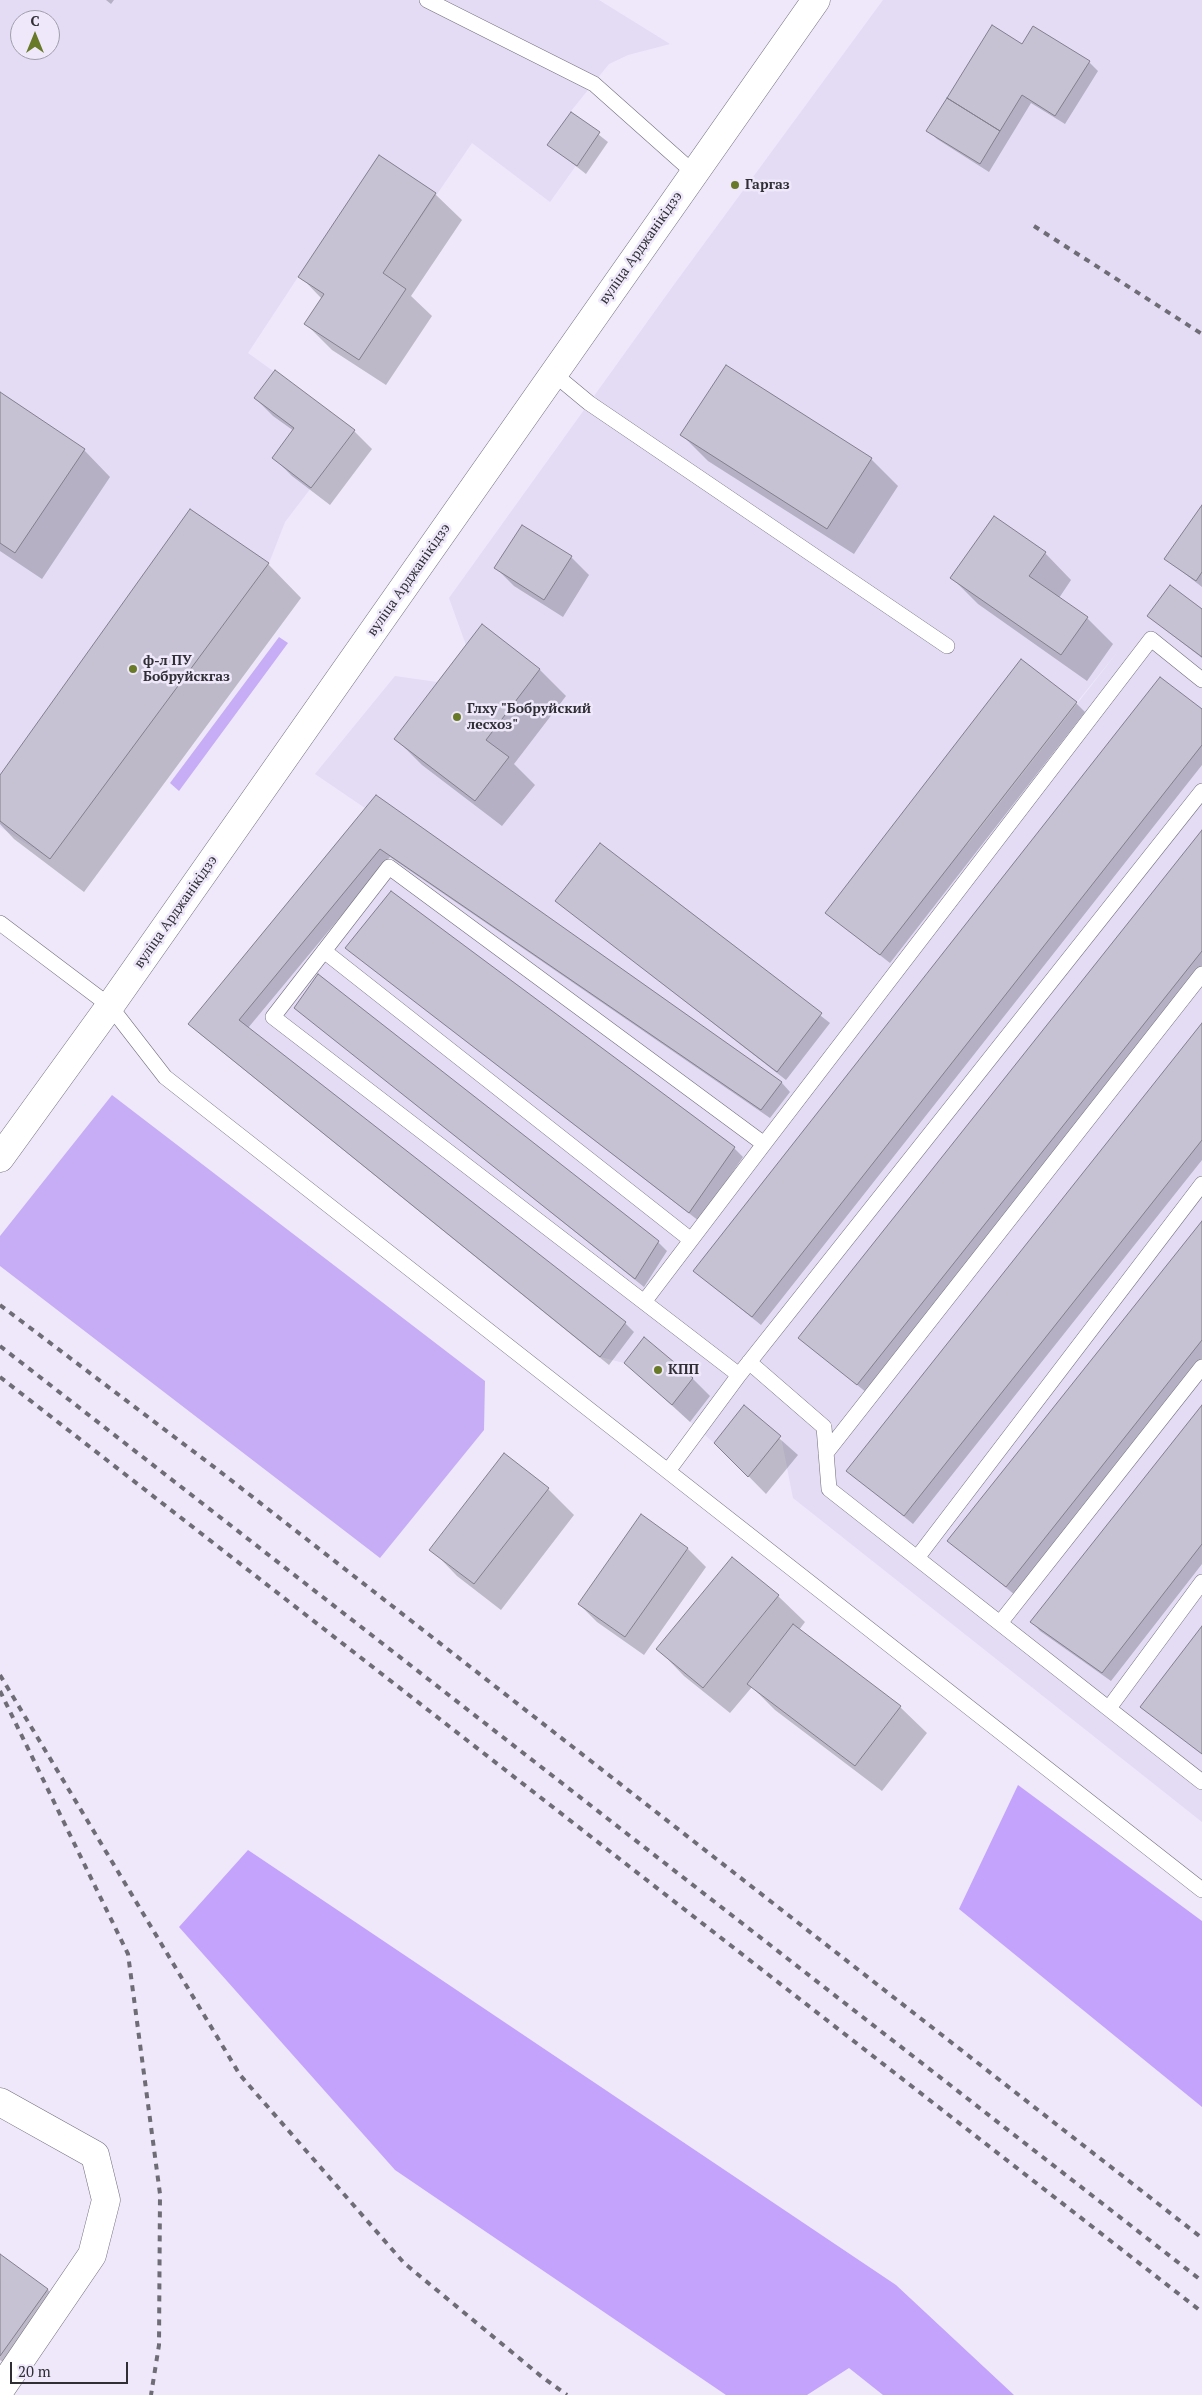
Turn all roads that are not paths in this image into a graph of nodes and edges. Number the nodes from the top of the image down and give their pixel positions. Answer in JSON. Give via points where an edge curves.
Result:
{"nodes":[{"id":1,"x":427,"y":0,"type":"edge"},
{"id":2,"x":816,"y":0,"type":"edge"},
{"id":3,"x":694,"y":173,"type":"junction"},
{"id":4,"x":554,"y":374,"type":"junction"},
{"id":5,"x":947,"y":646,"type":"dead end"},
{"id":6,"x":1202,"y":680,"type":"edge"},
{"id":7,"x":1202,"y":792,"type":"edge"},
{"id":8,"x":0,"y":923,"type":"edge"},
{"id":9,"x":324,"y":952,"type":"junction"},
{"id":10,"x":1202,"y":974,"type":"edge"},
{"id":11,"x":110,"y":1006,"type":"junction"},
{"id":12,"x":764,"y":1144,"type":"junction"},
{"id":13,"x":0,"y":1158,"type":"edge"},
{"id":14,"x":1202,"y":1184,"type":"edge"},
{"id":15,"x":691,"y":1240,"type":"junction"},
{"id":16,"x":644,"y":1302,"type":"junction"},
{"id":17,"x":749,"y":1362,"type":"junction"},
{"id":18,"x":1202,"y":1366,"type":"edge"},
{"id":19,"x":739,"y":1375,"type":"junction"},
{"id":20,"x":826,"y":1453,"type":"junction"},
{"id":21,"x":668,"y":1471,"type":"junction"},
{"id":22,"x":917,"y":1558,"type":"junction"},
{"id":23,"x":1202,"y":1582,"type":"edge"},
{"id":24,"x":1000,"y":1623,"type":"junction"},
{"id":25,"x":1109,"y":1708,"type":"junction"},
{"id":26,"x":1202,"y":1781,"type":"edge"},
{"id":27,"x":1202,"y":1890,"type":"edge"},
{"id":28,"x":0,"y":2102,"type":"edge"},
{"id":29,"x":0,"y":2390,"type":"edge"}],
"edges":[{"from":1,"to":3,"type":"lane","via":[[594,84]]},
{"from":2,"to":3,"type":"main road","name":"вуліца Арджанікідзэ"},
{"from":3,"to":4,"type":"main road","name":"вуліца Арджанікідзэ"},
{"from":4,"to":5,"type":"lane","via":[[588,403]]},
{"from":4,"to":11,"type":"main road","name":"вуліца Арджанікідзэ"},
{"from":6,"to":12,"type":"lane","via":[[1151,639]]},
{"from":7,"to":17,"type":"lane"},
{"from":8,"to":11,"type":"lane"},
{"from":9,"to":12,"type":"lane","via":[[389,867]]},
{"from":9,"to":15,"type":"lane"},
{"from":9,"to":16,"type":"lane","via":[[273,1017]]},
{"from":10,"to":20,"type":"lane"},
{"from":11,"to":13,"type":"main road","name":"вуліца Арджанікідзэ"},
{"from":11,"to":21,"type":"lane","via":[[165,1077]]},
{"from":12,"to":15,"type":"lane"},
{"from":14,"to":22,"type":"lane"},
{"from":15,"to":16,"type":"lane"},
{"from":16,"to":19,"type":"lane"},
{"from":17,"to":19,"type":"lane"},
{"from":17,"to":20,"type":"lane","via":[[824,1427]]},
{"from":18,"to":24,"type":"lane"},
{"from":19,"to":21,"type":"lane"},
{"from":20,"to":22,"type":"lane","via":[[829,1489]]},
{"from":21,"to":27,"type":"lane"},
{"from":22,"to":24,"type":"lane"},
{"from":23,"to":25,"type":"lane"},
{"from":24,"to":25,"type":"lane"},
{"from":25,"to":26,"type":"lane"},
{"from":28,"to":29,"type":"main road","via":[[95,2155],[106,2200],[92,2255]]}]}
